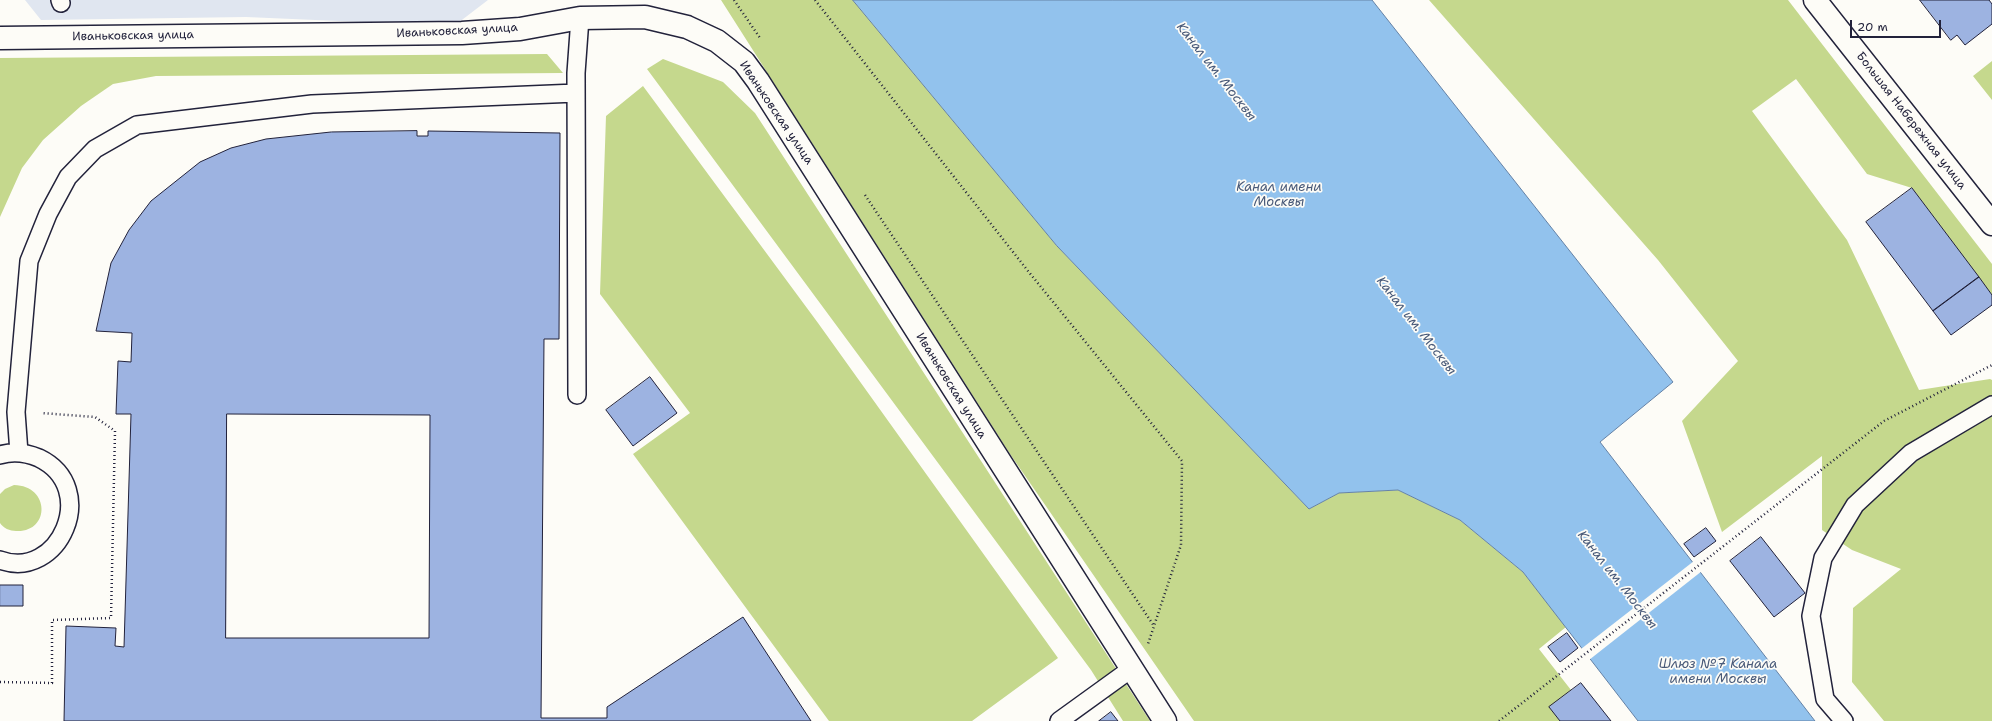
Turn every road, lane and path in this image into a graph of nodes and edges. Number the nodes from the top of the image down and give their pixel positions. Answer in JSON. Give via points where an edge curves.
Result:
{"nodes":[{"id":1,"x":734,"y":0,"type":"edge"},
{"id":2,"x":814,"y":0,"type":"edge"},
{"id":3,"x":1815,"y":0,"type":"edge"},
{"id":4,"x":580,"y":18,"type":"junction"},
{"id":5,"x":0,"y":38,"type":"edge"},
{"id":6,"x":761,"y":40,"type":"dead end"},
{"id":7,"x":576,"y":93,"type":"junction"},
{"id":8,"x":862,"y":191,"type":"dead end"},
{"id":9,"x":1992,"y":224,"type":"edge"},
{"id":10,"x":1992,"y":365,"type":"edge"},
{"id":11,"x":577,"y":395,"type":"dead end"},
{"id":12,"x":1992,"y":405,"type":"edge"},
{"id":13,"x":19,"y":453,"type":"junction"},
{"id":14,"x":0,"y":455,"type":"edge"},
{"id":15,"x":0,"y":560,"type":"edge"},
{"id":16,"x":1155,"y":626,"type":"junction"},
{"id":17,"x":1134,"y":674,"type":"junction"},
{"id":18,"x":1060,"y":721,"type":"edge"},
{"id":19,"x":1165,"y":721,"type":"edge"},
{"id":20,"x":1499,"y":721,"type":"edge"},
{"id":21,"x":1844,"y":721,"type":"edge"}],
"edges":[{"from":1,"to":6,"type":"path"},
{"from":2,"to":16,"type":"path","via":[[1182,461],[1181,545]]},
{"from":3,"to":9,"type":"street","name":"Большая Набережная улица"},
{"from":4,"to":5,"type":"street","name":"Иваньковская улица","via":[[520,29],[462,33]]},
{"from":4,"to":7,"type":"lane","via":[[576,48]]},
{"from":4,"to":17,"type":"street","name":"Иваньковская улица","via":[[645,17],[687,26],[717,41],[744,62]]},
{"from":7,"to":11,"type":"lane"},
{"from":7,"to":13,"type":"lane","via":[[312,104],[137,125],[95,149],[68,177],[48,214],[29,261],[16,412]]},
{"from":8,"to":16,"type":"path"},
{"from":10,"to":20,"type":"path","via":[[1884,421]]},
{"from":12,"to":21,"type":"lane","via":[[1911,453],[1855,505],[1823,558],[1811,616],[1825,699]]},
{"from":13,"to":14,"type":"lane"},
{"from":13,"to":15,"type":"lane","via":[[46,462],[57,472],[70,498],[70,512],[64,533],[49,551],[35,559],[20,563]]},
{"from":16,"to":17,"type":"path"},
{"from":17,"to":18,"type":"lane"},
{"from":17,"to":19,"type":"street","name":"Иваньковская улица"}]}
